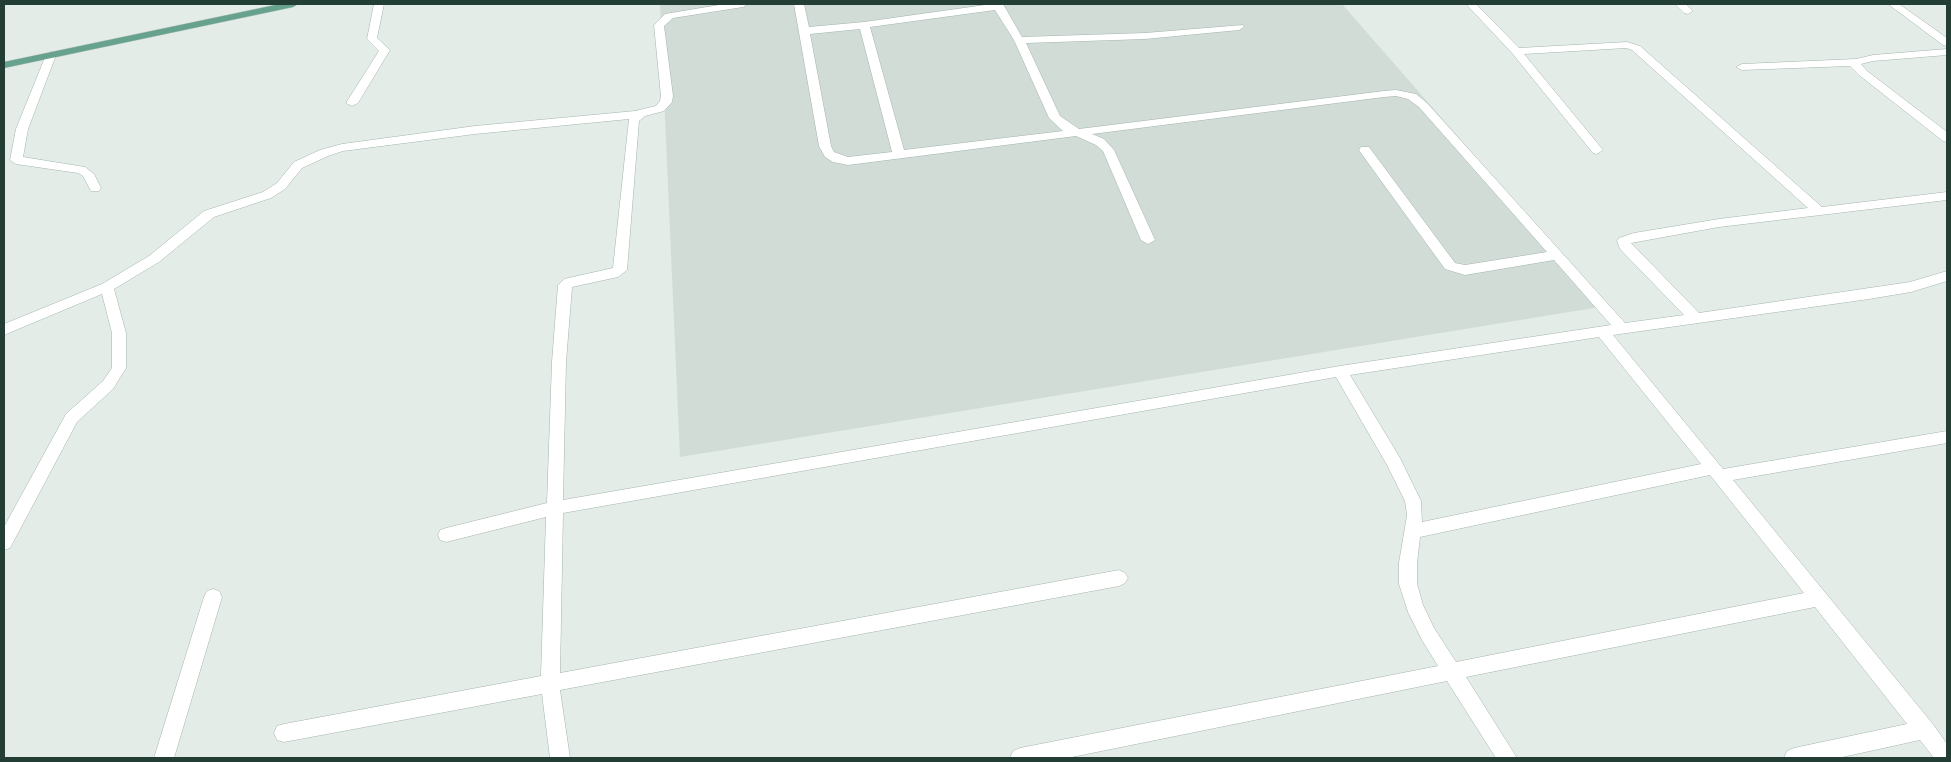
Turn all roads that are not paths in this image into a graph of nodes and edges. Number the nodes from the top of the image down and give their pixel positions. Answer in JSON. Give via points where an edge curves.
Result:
{"nodes":[{"id":1,"x":293,"y":4,"type":"edge"},
{"id":2,"x":379,"y":4,"type":"edge"},
{"id":3,"x":743,"y":4,"type":"edge"},
{"id":4,"x":799,"y":4,"type":"edge"},
{"id":5,"x":1471,"y":4,"type":"edge"},
{"id":6,"x":1680,"y":4,"type":"edge"},
{"id":7,"x":1893,"y":4,"type":"edge"},
{"id":8,"x":279,"y":5,"type":"edge"},
{"id":9,"x":998,"y":5,"type":"edge"},
{"id":10,"x":1688,"y":11,"type":"dead end"},
{"id":11,"x":864,"y":25,"type":"junction"},
{"id":12,"x":1239,"y":27,"type":"dead end"},
{"id":13,"x":804,"y":31,"type":"junction"},
{"id":14,"x":1019,"y":40,"type":"junction"},
{"id":15,"x":1947,"y":43,"type":"edge"},
{"id":16,"x":1516,"y":51,"type":"junction"},
{"id":17,"x":1947,"y":52,"type":"edge"},
{"id":18,"x":51,"y":55,"type":"junction"},
{"id":19,"x":1856,"y":62,"type":"junction"},
{"id":20,"x":4,"y":65,"type":"edge"},
{"id":21,"x":1742,"y":68,"type":"dead end"},
{"id":22,"x":352,"y":103,"type":"dead end"},
{"id":23,"x":640,"y":114,"type":"junction"},
{"id":24,"x":1076,"y":132,"type":"junction"},
{"id":25,"x":1947,"y":138,"type":"edge"},
{"id":26,"x":1365,"y":150,"type":"dead end"},
{"id":27,"x":1596,"y":150,"type":"dead end"},
{"id":28,"x":899,"y":155,"type":"junction"},
{"id":29,"x":10,"y":161,"type":"edge"},
{"id":30,"x":95,"y":188,"type":"dead end"},
{"id":31,"x":1947,"y":196,"type":"edge"},
{"id":32,"x":1818,"y":210,"type":"junction"},
{"id":33,"x":1148,"y":240,"type":"dead end"},
{"id":34,"x":1557,"y":255,"type":"junction"},
{"id":35,"x":1947,"y":276,"type":"edge"},
{"id":36,"x":107,"y":287,"type":"junction"},
{"id":37,"x":1696,"y":318,"type":"junction"},
{"id":38,"x":1622,"y":328,"type":"junction"},
{"id":39,"x":4,"y":330,"type":"edge"},
{"id":40,"x":1602,"y":331,"type":"junction"},
{"id":41,"x":1340,"y":371,"type":"junction"},
{"id":42,"x":1947,"y":438,"type":"edge"},
{"id":43,"x":1715,"y":472,"type":"junction"},
{"id":44,"x":555,"y":508,"type":"junction"},
{"id":45,"x":1413,"y":531,"type":"junction"},
{"id":46,"x":446,"y":536,"type":"dead end"},
{"id":47,"x":4,"y":543,"type":"edge"},
{"id":48,"x":1119,"y":578,"type":"dead end"},
{"id":49,"x":213,"y":598,"type":"dead end"},
{"id":50,"x":1819,"y":598,"type":"junction"},
{"id":51,"x":1451,"y":671,"type":"junction"},
{"id":52,"x":550,"y":684,"type":"junction"},
{"id":53,"x":1925,"y":730,"type":"junction"},
{"id":54,"x":284,"y":733,"type":"dead end"},
{"id":55,"x":164,"y":758,"type":"edge"},
{"id":56,"x":560,"y":758,"type":"edge"},
{"id":57,"x":1020,"y":758,"type":"edge"},
{"id":58,"x":1507,"y":758,"type":"edge"},
{"id":59,"x":1794,"y":758,"type":"edge"},
{"id":60,"x":1946,"y":758,"type":"edge"}],
"edges":[{"from":1,"to":8,"type":"main road"},
{"from":2,"to":22,"type":"street","via":[[372,39],[385,50]]},
{"from":3,"to":23,"type":"street","via":[[690,11],[664,20],[659,32],[668,96],[660,109]]},
{"from":4,"to":13,"type":"street"},
{"from":5,"to":16,"type":"street"},
{"from":6,"to":10,"type":"street"},
{"from":7,"to":15,"type":"street"},
{"from":8,"to":18,"type":"main road"},
{"from":9,"to":11,"type":"street"},
{"from":9,"to":14,"type":"street"},
{"from":11,"to":13,"type":"street"},
{"from":11,"to":28,"type":"street"},
{"from":12,"to":14,"type":"street","via":[[1137,36]]},
{"from":13,"to":28,"type":"street","via":[[829,154],[848,161]]},
{"from":14,"to":24,"type":"street","via":[[1055,118]]},
{"from":16,"to":27,"type":"street"},
{"from":16,"to":32,"type":"street","via":[[1633,47]]},
{"from":17,"to":19,"type":"street"},
{"from":18,"to":20,"type":"main road"},
{"from":18,"to":29,"type":"street"},
{"from":19,"to":21,"type":"street"},
{"from":19,"to":25,"type":"street","via":[[1863,73]]},
{"from":23,"to":36,"type":"street","via":[[475,130],[324,153],[298,165],[281,186],[266,195],[209,214],[154,260]]},
{"from":23,"to":44,"type":"street","via":[[633,121],[620,270],[565,285],[559,362]]},
{"from":24,"to":28,"type":"street"},
{"from":24,"to":33,"type":"street","via":[[1100,142],[1108,150]]},
{"from":24,"to":34,"type":"street","via":[[1405,94],[1423,105]]},
{"from":26,"to":34,"type":"street","via":[[1450,266],[1465,270]]},
{"from":29,"to":30,"type":"street","via":[[81,170],[88,174]]},
{"from":31,"to":32,"type":"street"},
{"from":32,"to":37,"type":"street","via":[[1719,223],[1624,241],[1625,246]]},
{"from":34,"to":38,"type":"street"},
{"from":35,"to":37,"type":"street","via":[[1911,287]]},
{"from":36,"to":39,"type":"street"},
{"from":36,"to":47,"type":"street","via":[[119,333],[116,374],[70,418]]},
{"from":37,"to":38,"type":"street"},
{"from":38,"to":40,"type":"street"},
{"from":40,"to":41,"type":"street"},
{"from":40,"to":43,"type":"street"},
{"from":41,"to":44,"type":"street"},
{"from":41,"to":45,"type":"street","via":[[1406,484],[1413,501]]},
{"from":42,"to":43,"type":"street"},
{"from":43,"to":45,"type":"street"},
{"from":43,"to":50,"type":"street"},
{"from":44,"to":46,"type":"street"},
{"from":44,"to":52,"type":"street"},
{"from":45,"to":51,"type":"street","via":[[1408,584],[1414,606]]},
{"from":48,"to":52,"type":"street"},
{"from":49,"to":55,"type":"street"},
{"from":50,"to":51,"type":"street"},
{"from":50,"to":53,"type":"street"},
{"from":51,"to":57,"type":"street"},
{"from":51,"to":58,"type":"street"},
{"from":52,"to":54,"type":"street"},
{"from":52,"to":56,"type":"street"},
{"from":53,"to":59,"type":"street"},
{"from":53,"to":60,"type":"street"}]}
